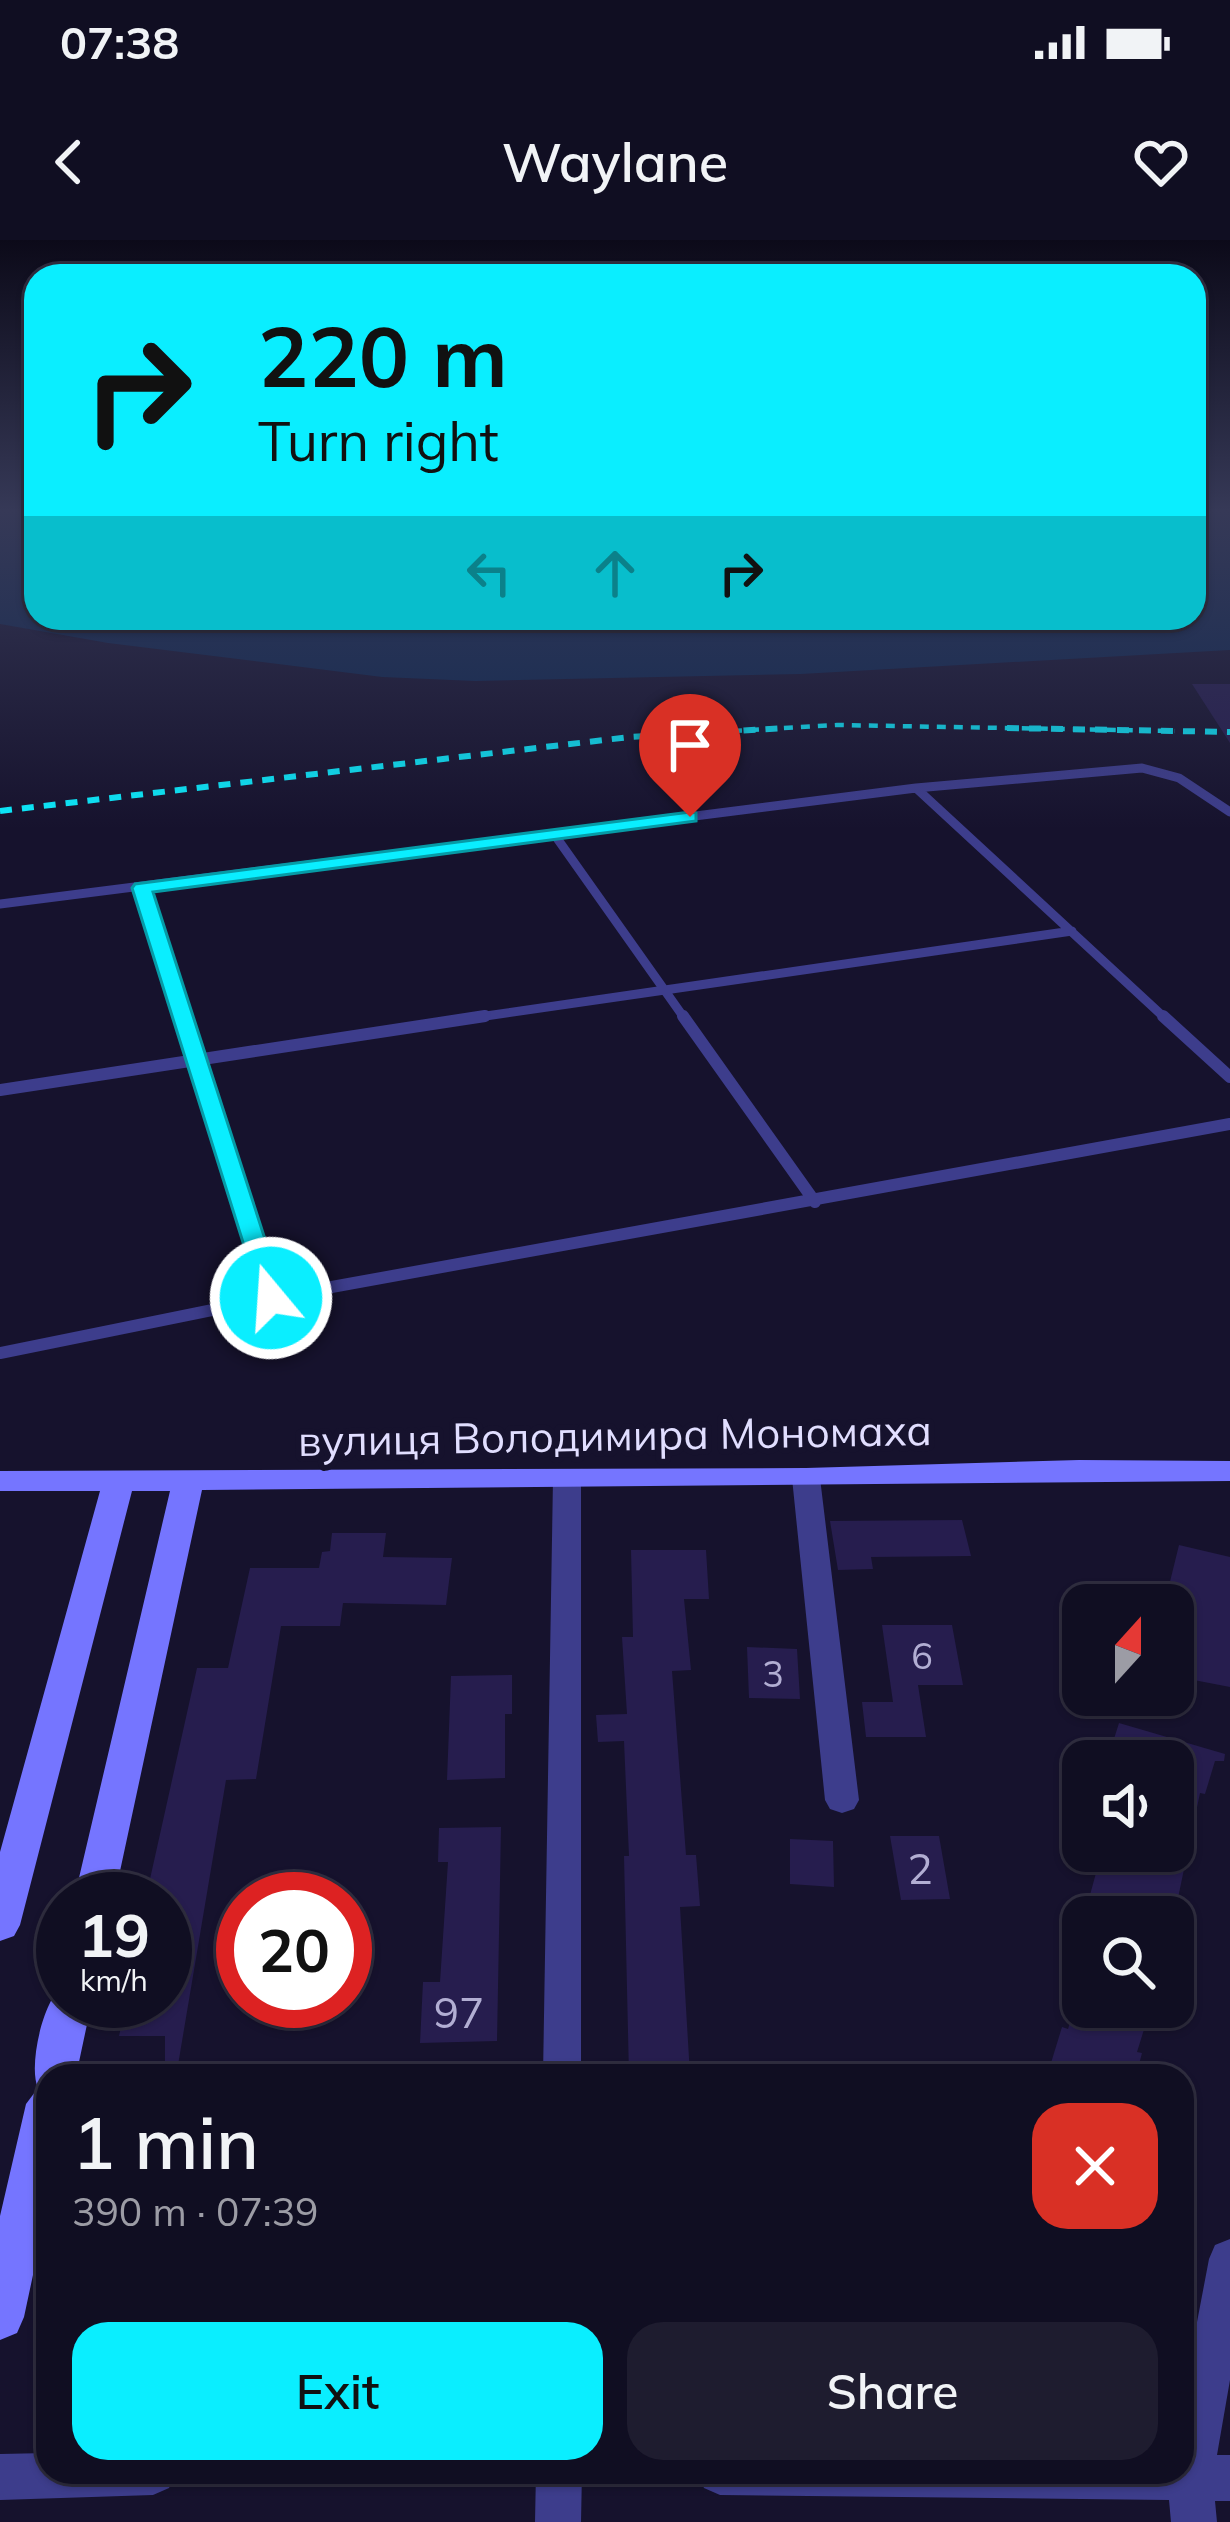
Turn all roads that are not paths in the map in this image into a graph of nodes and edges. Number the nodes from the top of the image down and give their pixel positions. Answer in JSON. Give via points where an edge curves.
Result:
{"nodes":[{"id":1,"x":916,"y":788,"type":"junction"},
{"id":2,"x":1230,"y":812,"type":"edge"},
{"id":3,"x":554,"y":834,"type":"junction"},
{"id":4,"x":142,"y":888,"type":"junction"},
{"id":5,"x":0,"y":904,"type":"edge"},
{"id":6,"x":1072,"y":932,"type":"junction"},
{"id":7,"x":664,"y":988,"type":"junction"},
{"id":8,"x":197,"y":1062,"type":"junction"},
{"id":9,"x":1230,"y":1076,"type":"edge"},
{"id":10,"x":0,"y":1090,"type":"edge"},
{"id":11,"x":1230,"y":1124,"type":"edge"},
{"id":12,"x":815,"y":1202,"type":"junction"},
{"id":13,"x":271,"y":1298,"type":"junction"},
{"id":14,"x":0,"y":1353,"type":"edge"},
{"id":15,"x":1230,"y":1471,"type":"edge"},
{"id":16,"x":806,"y":1478,"type":"junction"},
{"id":17,"x":567,"y":1479,"type":"junction"},
{"id":18,"x":0,"y":1480,"type":"edge"},
{"id":19,"x":118,"y":1482,"type":"junction"},
{"id":20,"x":188,"y":1482,"type":"junction"},
{"id":21,"x":842,"y":1800,"type":"dead end"},
{"id":22,"x":100,"y":1872,"type":"edge"},
{"id":23,"x":0,"y":1925,"type":"edge"},
{"id":24,"x":65,"y":2028,"type":"edge"},
{"id":25,"x":57,"y":2064,"type":"edge"},
{"id":26,"x":562,"y":2064,"type":"edge"},
{"id":27,"x":36,"y":2157,"type":"edge"},
{"id":28,"x":1230,"y":2259,"type":"edge"},
{"id":29,"x":0,"y":2317,"type":"edge"},
{"id":30,"x":36,"y":2476,"type":"edge"},
{"id":31,"x":0,"y":2477,"type":"edge"},
{"id":32,"x":559,"y":2484,"type":"edge"},
{"id":33,"x":997,"y":2484,"type":"edge"},
{"id":34,"x":1204,"y":2493,"type":"edge"},
{"id":35,"x":558,"y":2522,"type":"edge"}],
"edges":[{"from":1,"to":2,"type":"lane","via":[[1142,768],[1179,778]]},
{"from":1,"to":3,"type":"lane"},
{"from":1,"to":6,"type":"lane"},
{"from":3,"to":4,"type":"lane"},
{"from":3,"to":7,"type":"lane"},
{"from":4,"to":5,"type":"lane"},
{"from":4,"to":8,"type":"lane"},
{"from":6,"to":7,"type":"lane"},
{"from":6,"to":9,"type":"lane"},
{"from":7,"to":8,"type":"lane"},
{"from":7,"to":12,"type":"lane"},
{"from":8,"to":10,"type":"lane"},
{"from":8,"to":13,"type":"lane"},
{"from":11,"to":12,"type":"lane"},
{"from":12,"to":13,"type":"lane"},
{"from":13,"to":14,"type":"lane"},
{"from":15,"to":16,"type":"street","name":"вулиця Володимира Мономаха"},
{"from":16,"to":17,"type":"street","name":"вулиця Володимира Мономаха"},
{"from":16,"to":21,"type":"street"},
{"from":17,"to":20,"type":"street","name":"вулиця Володимира Мономаха"},
{"from":17,"to":26,"type":"street"},
{"from":18,"to":19,"type":"street","name":"вулиця Володимира Мономаха"},
{"from":19,"to":20,"type":"street","name":"вулиця Володимира Мономаха"},
{"from":19,"to":23,"type":"street"},
{"from":20,"to":22,"type":"street"},
{"from":24,"to":25,"type":"street"},
{"from":27,"to":29,"type":"street"},
{"from":28,"to":34,"type":"street"},
{"from":30,"to":31,"type":"street"},
{"from":32,"to":35,"type":"street"},
{"from":33,"to":34,"type":"street"}]}
